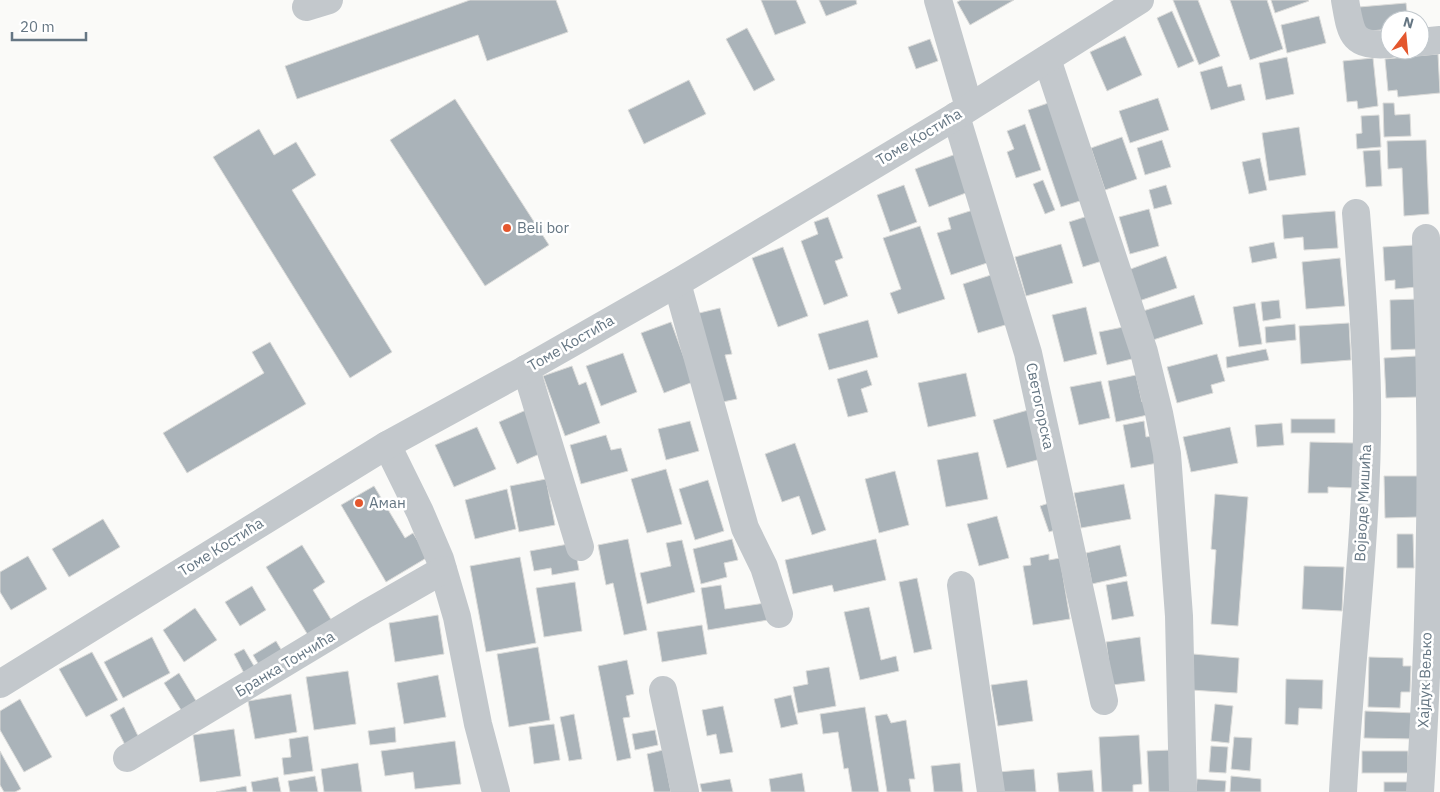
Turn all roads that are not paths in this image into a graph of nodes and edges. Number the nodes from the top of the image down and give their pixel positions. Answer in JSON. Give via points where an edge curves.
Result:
{"nodes":[{"id":1,"x":938,"y":0,"type":"edge"},
{"id":2,"x":1140,"y":0,"type":"edge"},
{"id":3,"x":1345,"y":0,"type":"edge"},
{"id":4,"x":1380,"y":44,"type":"edge"},
{"id":5,"x":1048,"y":58,"type":"junction"},
{"id":6,"x":962,"y":111,"type":"junction"},
{"id":7,"x":1356,"y":213,"type":"dead end"},
{"id":8,"x":1426,"y":238,"type":"dead end"},
{"id":9,"x":677,"y":283,"type":"junction"},
{"id":10,"x":526,"y":369,"type":"junction"},
{"id":11,"x":386,"y":445,"type":"junction"},
{"id":12,"x":580,"y":547,"type":"dead end"},
{"id":13,"x":443,"y":570,"type":"junction"},
{"id":14,"x":961,"y":585,"type":"dead end"},
{"id":15,"x":779,"y":614,"type":"dead end"},
{"id":16,"x":0,"y":684,"type":"edge"},
{"id":17,"x":663,"y":690,"type":"dead end"},
{"id":18,"x":1104,"y":701,"type":"dead end"},
{"id":19,"x":127,"y":758,"type":"dead end"},
{"id":20,"x":496,"y":792,"type":"edge"},
{"id":21,"x":685,"y":792,"type":"edge"},
{"id":22,"x":991,"y":792,"type":"edge"},
{"id":23,"x":1182,"y":792,"type":"edge"},
{"id":24,"x":1343,"y":792,"type":"edge"},
{"id":25,"x":1420,"y":792,"type":"edge"}],
"edges":[{"from":1,"to":6,"type":"street","name":"Светогорска"},
{"from":2,"to":5,"type":"street","name":"Томе Костића"},
{"from":3,"to":4,"type":"street","via":[[1354,36],[1362,42]]},
{"from":5,"to":6,"type":"street","name":"Томе Костића"},
{"from":5,"to":23,"type":"street","via":[[1144,352],[1167,454],[1179,616]]},
{"from":6,"to":9,"type":"street","name":"Томе Костића"},
{"from":6,"to":18,"type":"street","name":"Светогорска","via":[[1028,353]]},
{"from":7,"to":24,"type":"street","name":"Војводе Мишића","via":[[1365,312],[1367,396],[1364,503]]},
{"from":8,"to":25,"type":"street","name":"Хајдук Вељко","via":[[1429,521]]},
{"from":9,"to":10,"type":"street","name":"Томе Костића"},
{"from":9,"to":15,"type":"street","via":[[745,528],[764,567]]},
{"from":10,"to":11,"type":"street","name":"Томе Костића"},
{"from":10,"to":12,"type":"street"},
{"from":11,"to":13,"type":"street","via":[[420,512]]},
{"from":11,"to":16,"type":"street","name":"Томе Костића"},
{"from":13,"to":19,"type":"street","name":"Бранка Тончића"},
{"from":13,"to":20,"type":"street","via":[[457,617],[478,724]]},
{"from":14,"to":22,"type":"street"},
{"from":17,"to":21,"type":"street"}]}
